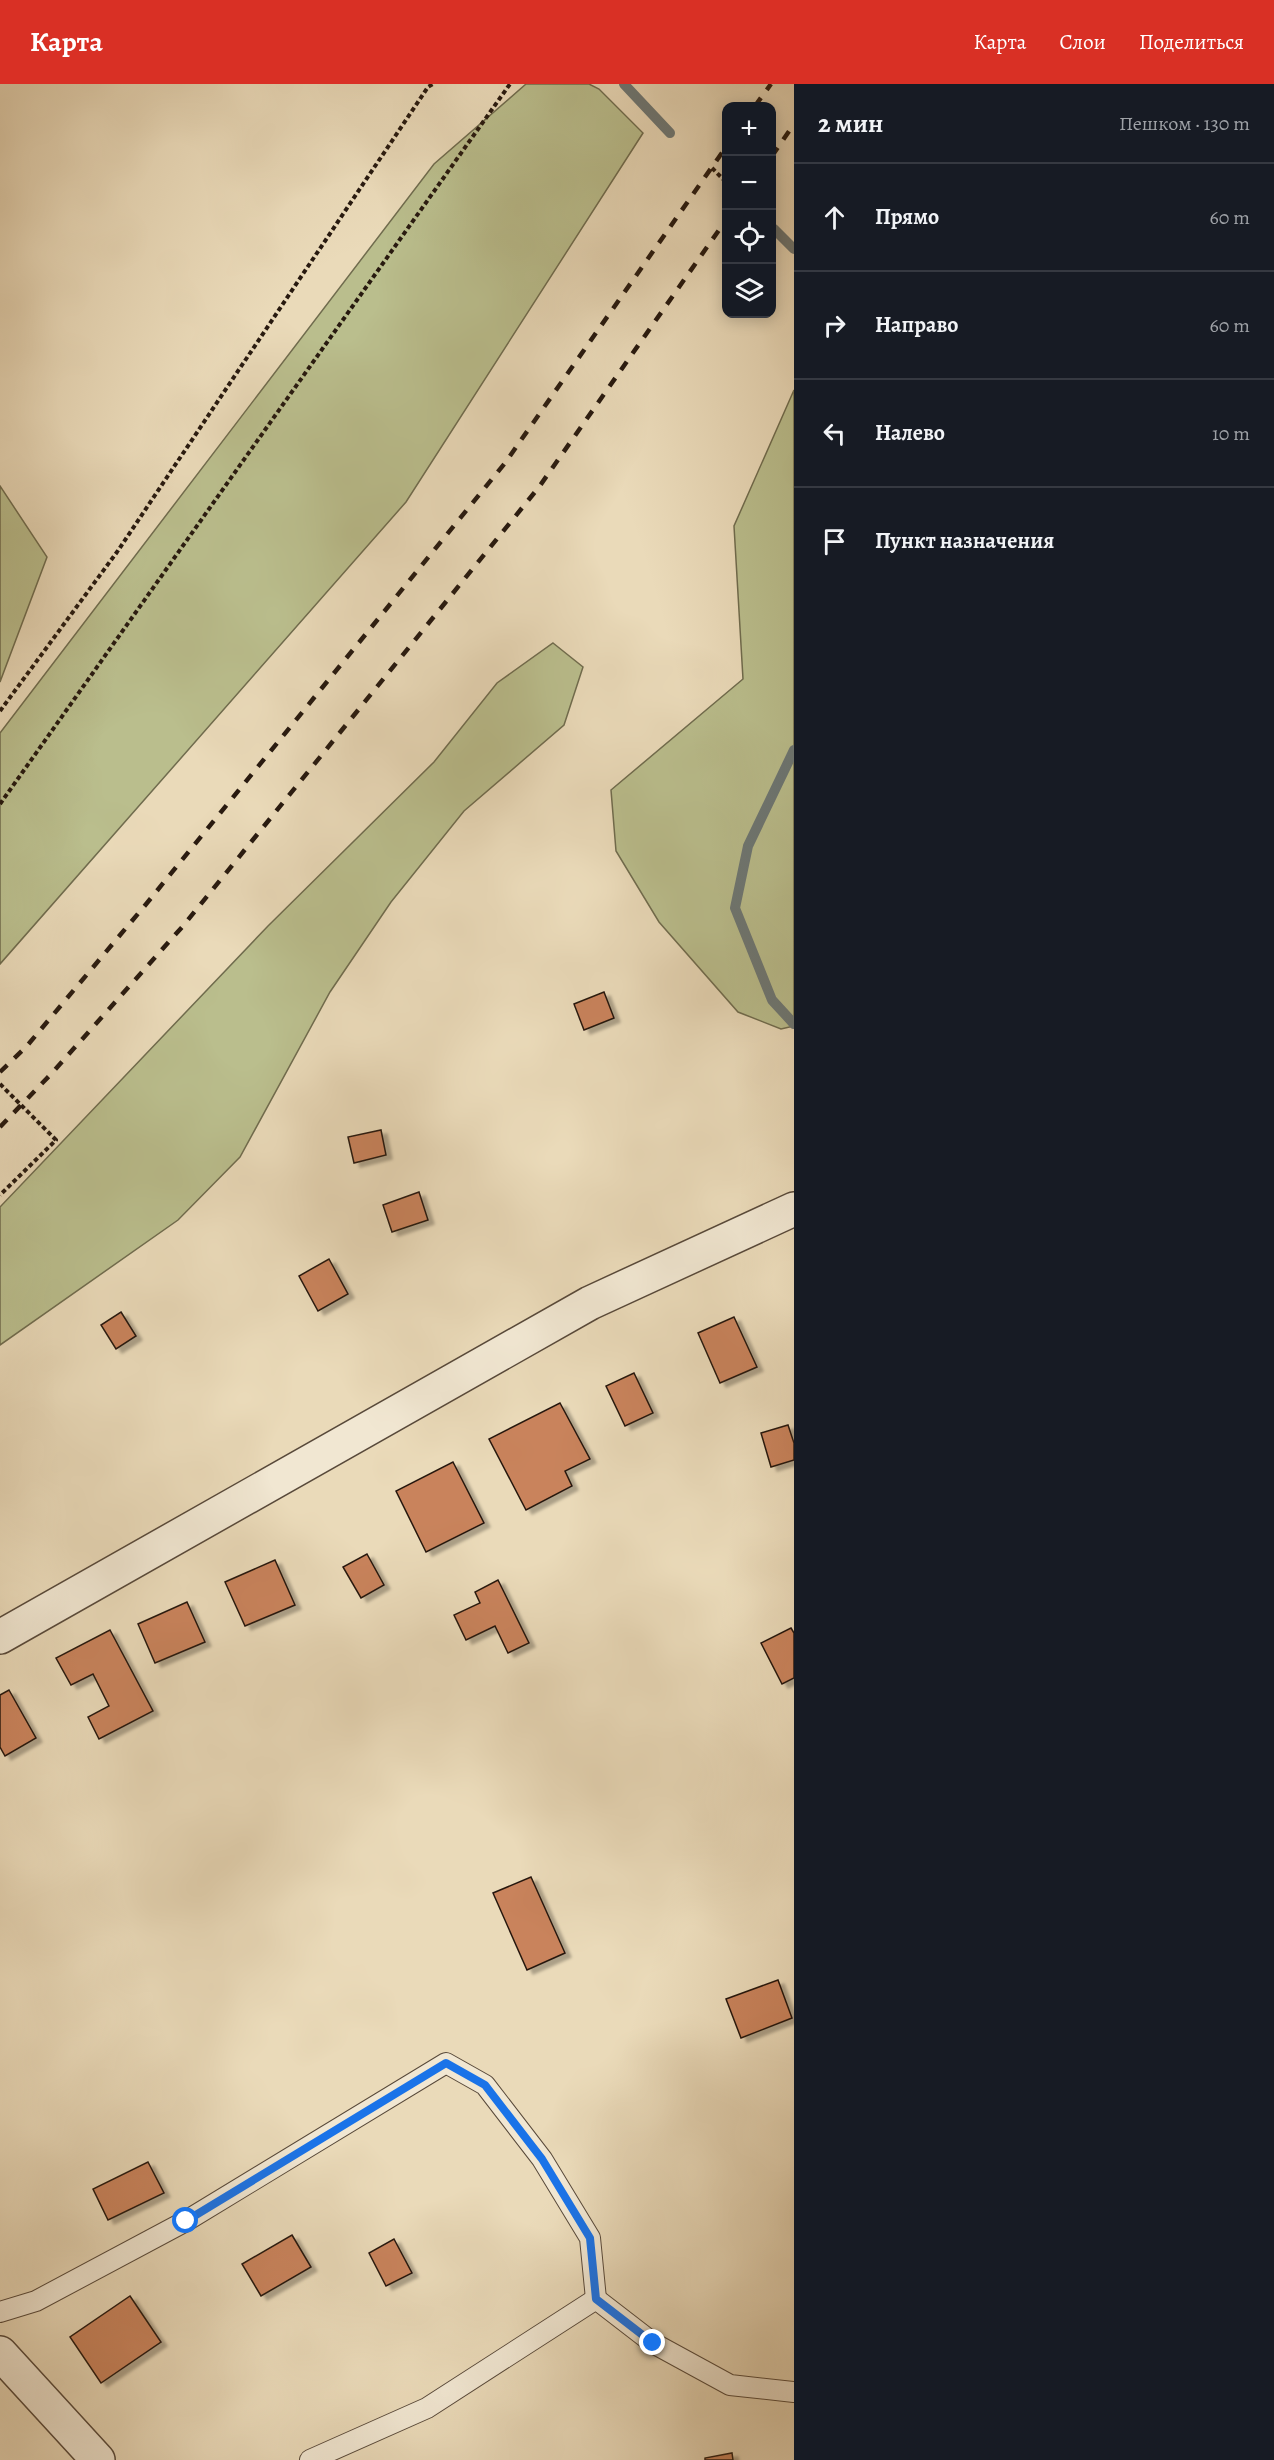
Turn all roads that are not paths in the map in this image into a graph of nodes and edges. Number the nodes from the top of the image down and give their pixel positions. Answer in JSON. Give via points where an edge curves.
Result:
{"nodes":[{"id":1,"x":794,"y":1209,"type":"edge"},
{"id":2,"x":0,"y":1637,"type":"edge"},
{"id":3,"x":596,"y":2299,"type":"junction"},
{"id":4,"x":0,"y":2312,"type":"edge"},
{"id":5,"x":0,"y":2353,"type":"edge"},
{"id":6,"x":794,"y":2392,"type":"edge"},
{"id":7,"x":98,"y":2460,"type":"edge"},
{"id":8,"x":309,"y":2460,"type":"edge"}],
"edges":[{"from":1,"to":2,"type":"street","via":[[590,1303]]},
{"from":3,"to":4,"type":"lane","via":[[590,2238],[542,2159],[485,2085],[446,2063],[186,2221],[36,2301]]},
{"from":3,"to":6,"type":"lane","via":[[653,2343],[730,2385]]},
{"from":3,"to":8,"type":"lane","via":[[427,2408]]},
{"from":5,"to":7,"type":"street"}]}
